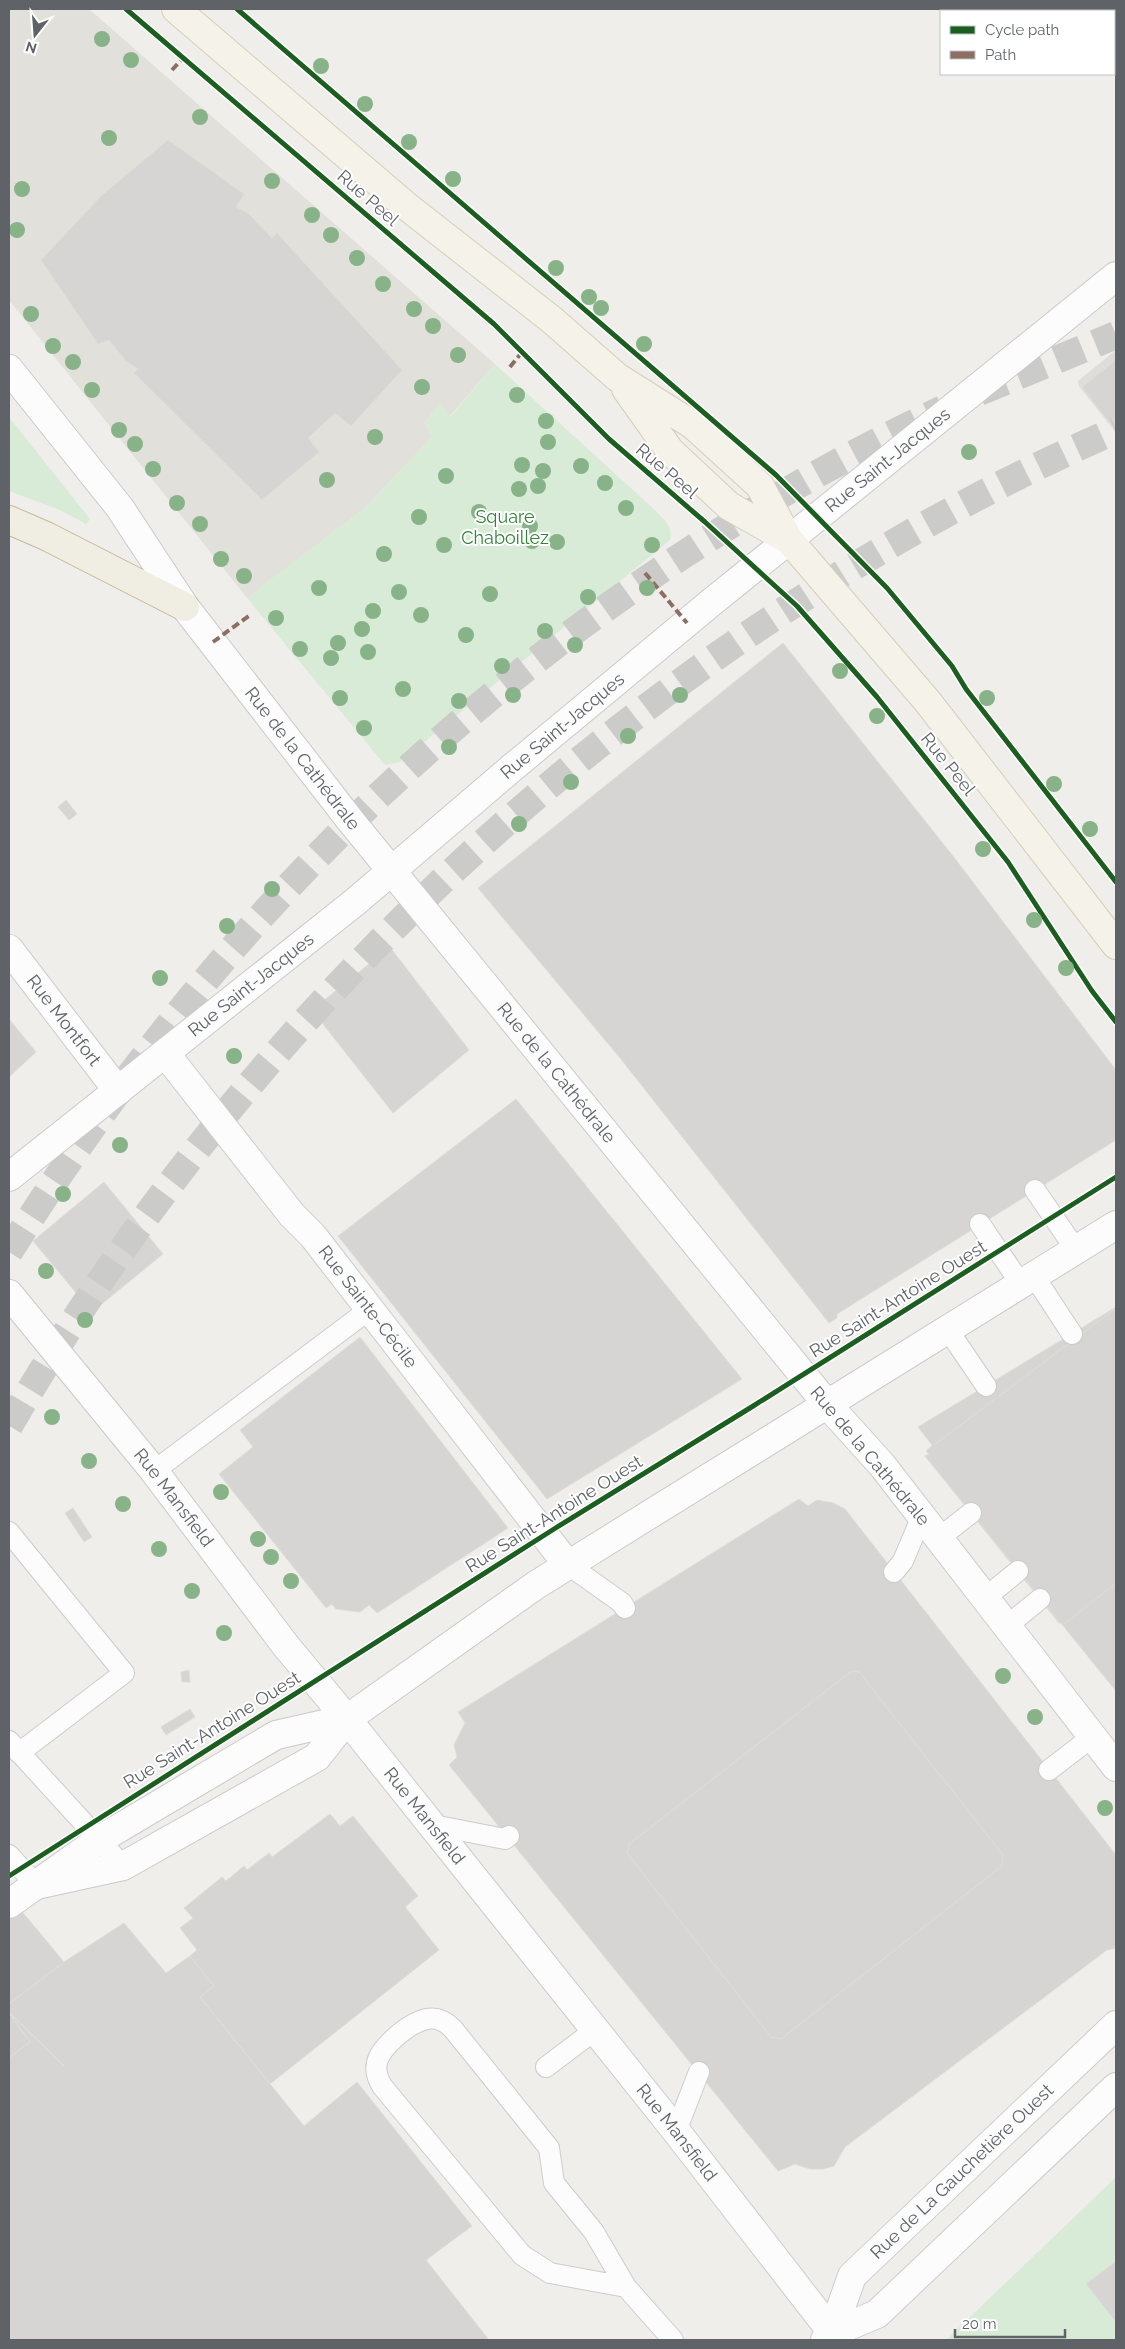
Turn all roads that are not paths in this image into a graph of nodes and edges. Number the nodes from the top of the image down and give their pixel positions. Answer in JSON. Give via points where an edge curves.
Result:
{"nodes":[{"id":1,"x":176,"y":9,"type":"edge"},
{"id":2,"x":1116,"y":276,"type":"edge"},
{"id":3,"x":9,"y":369,"type":"edge"},
{"id":4,"x":617,"y":377,"type":"junction"},
{"id":5,"x":9,"y":520,"type":"edge"},
{"id":6,"x":789,"y":540,"type":"junction"},
{"id":7,"x":185,"y":607,"type":"junction"},
{"id":8,"x":392,"y":870,"type":"junction"},
{"id":9,"x":1116,"y":945,"type":"edge"},
{"id":10,"x":9,"y":949,"type":"edge"},
{"id":11,"x":164,"y":1053,"type":"junction"},
{"id":12,"x":118,"y":1091,"type":"junction"},
{"id":13,"x":9,"y":1177,"type":"edge"},
{"id":14,"x":1035,"y":1190,"type":"dead end"},
{"id":15,"x":980,"y":1224,"type":"dead end"},
{"id":16,"x":1116,"y":1225,"type":"edge"},
{"id":17,"x":1076,"y":1250,"type":"junction"},
{"id":18,"x":1028,"y":1280,"type":"junction"},
{"id":19,"x":9,"y":1294,"type":"edge"},
{"id":20,"x":370,"y":1309,"type":"junction"},
{"id":21,"x":948,"y":1330,"type":"junction"},
{"id":22,"x":1072,"y":1334,"type":"dead end"},
{"id":23,"x":986,"y":1386,"type":"dead end"},
{"id":24,"x":826,"y":1403,"type":"junction"},
{"id":25,"x":154,"y":1471,"type":"junction"},
{"id":26,"x":971,"y":1513,"type":"dead end"},
{"id":27,"x":922,"y":1516,"type":"junction"},
{"id":28,"x":9,"y":1532,"type":"edge"},
{"id":29,"x":940,"y":1538,"type":"junction"},
{"id":30,"x":567,"y":1564,"type":"junction"},
{"id":31,"x":1018,"y":1571,"type":"dead end"},
{"id":32,"x":894,"y":1572,"type":"dead end"},
{"id":33,"x":986,"y":1597,"type":"junction"},
{"id":34,"x":1040,"y":1599,"type":"dead end"},
{"id":35,"x":625,"y":1608,"type":"dead end"},
{"id":36,"x":1008,"y":1626,"type":"junction"},
{"id":37,"x":347,"y":1719,"type":"junction"},
{"id":38,"x":1092,"y":1737,"type":"junction"},
{"id":39,"x":14,"y":1747,"type":"edge"},
{"id":40,"x":1116,"y":1767,"type":"edge"},
{"id":41,"x":1049,"y":1770,"type":"dead end"},
{"id":42,"x":433,"y":1825,"type":"junction"},
{"id":43,"x":509,"y":1836,"type":"dead end"},
{"id":44,"x":99,"y":1840,"type":"junction"},
{"id":45,"x":9,"y":1855,"type":"edge"},
{"id":46,"x":123,"y":1866,"type":"junction"},
{"id":47,"x":36,"y":1885,"type":"junction"},
{"id":48,"x":9,"y":1904,"type":"edge"},
{"id":49,"x":1116,"y":2025,"type":"edge"},
{"id":50,"x":595,"y":2030,"type":"junction"},
{"id":51,"x":546,"y":2067,"type":"dead end"},
{"id":52,"x":699,"y":2072,"type":"dead end"},
{"id":53,"x":1116,"y":2087,"type":"edge"},
{"id":54,"x":676,"y":2131,"type":"junction"},
{"id":55,"x":626,"y":2287,"type":"junction"},
{"id":56,"x":832,"y":2338,"type":"edge"},
{"id":57,"x":673,"y":2340,"type":"edge"}],
"edges":[{"from":1,"to":4,"type":"main road","name":"Rue Peel","via":[[405,205],[552,320]]},
{"from":2,"to":6,"type":"main road","name":"Rue Saint-Jacques"},
{"from":3,"to":7,"type":"main road","name":"Rue de la Cathédrale","via":[[120,508]]},
{"from":4,"to":6,"type":"main road","name":"Rue Peel","via":[[670,451],[729,506]]},
{"from":4,"to":6,"type":"main road","name":"Rue Peel","via":[[692,425],[760,486]]},
{"from":5,"to":7,"type":"highway"},
{"from":6,"to":8,"type":"main road","name":"Rue Saint-Jacques"},
{"from":6,"to":9,"type":"main road","name":"Rue Peel","via":[[928,702]]},
{"from":7,"to":8,"type":"main road","name":"Rue de la Cathédrale"},
{"from":8,"to":11,"type":"main road","name":"Rue Saint-Jacques"},
{"from":8,"to":24,"type":"main road","name":"Rue de la Cathédrale"},
{"from":10,"to":12,"type":"main road","name":"Rue Montfort"},
{"from":11,"to":12,"type":"main road","name":"Rue Saint-Jacques"},
{"from":11,"to":20,"type":"main road","name":"Rue Sainte-Cécile"},
{"from":12,"to":13,"type":"main road","name":"Rue Saint-Jacques"},
{"from":14,"to":17,"type":"lane"},
{"from":15,"to":18,"type":"lane"},
{"from":16,"to":17,"type":"main road","name":"Rue Saint-Antoine Ouest"},
{"from":17,"to":18,"type":"main road","name":"Rue Saint-Antoine Ouest"},
{"from":18,"to":21,"type":"main road","name":"Rue Saint-Antoine Ouest"},
{"from":18,"to":22,"type":"lane"},
{"from":19,"to":25,"type":"main road","name":"Rue Mansfield"},
{"from":20,"to":25,"type":"lane"},
{"from":20,"to":30,"type":"main road","name":"Rue Sainte-Cécile"},
{"from":21,"to":23,"type":"lane"},
{"from":21,"to":24,"type":"main road","name":"Rue Saint-Antoine Ouest"},
{"from":24,"to":27,"type":"main road","name":"Rue de la Cathédrale","via":[[872,1452]]},
{"from":24,"to":30,"type":"main road","name":"Rue Saint-Antoine Ouest"},
{"from":25,"to":37,"type":"main road","name":"Rue Mansfield","via":[[286,1646]]},
{"from":26,"to":29,"type":"lane"},
{"from":27,"to":29,"type":"main road","name":"Rue de la Cathédrale"},
{"from":27,"to":32,"type":"lane","via":[[903,1561]]},
{"from":28,"to":39,"type":"lane","via":[[124,1673]]},
{"from":29,"to":33,"type":"main road","name":"Rue de la Cathédrale"},
{"from":30,"to":35,"type":"lane"},
{"from":30,"to":37,"type":"main road","name":"Rue Saint-Antoine Ouest"},
{"from":31,"to":33,"type":"lane"},
{"from":33,"to":36,"type":"main road","name":"Rue de la Cathédrale"},
{"from":34,"to":36,"type":"lane"},
{"from":36,"to":38,"type":"main road","name":"Rue de la Cathédrale"},
{"from":37,"to":42,"type":"main road","name":"Rue Mansfield"},
{"from":37,"to":44,"type":"main road","name":"Rue Saint-Antoine Ouest","via":[[276,1735]]},
{"from":37,"to":46,"type":"main road","name":"Rue Saint-Antoine Ouest","via":[[317,1757]]},
{"from":38,"to":40,"type":"main road","name":"Rue de la Cathédrale"},
{"from":38,"to":41,"type":"lane"},
{"from":39,"to":44,"type":"lane"},
{"from":42,"to":43,"type":"lane","via":[[505,1840]]},
{"from":42,"to":50,"type":"main road","name":"Rue Mansfield"},
{"from":44,"to":46,"type":"lane"},
{"from":44,"to":47,"type":"main road","name":"Rue Saint-Antoine Ouest"},
{"from":45,"to":47,"type":"lane"},
{"from":46,"to":47,"type":"main road","name":"Rue Saint-Antoine Ouest"},
{"from":47,"to":48,"type":"main road","name":"Rue Saint-Antoine Ouest"},
{"from":49,"to":56,"type":"main road","name":"Rue de La Gauchetière Ouest","via":[[852,2276]]},
{"from":50,"to":51,"type":"lane"},
{"from":50,"to":54,"type":"main road","name":"Rue Mansfield"},
{"from":52,"to":54,"type":"lane"},
{"from":53,"to":56,"type":"main road","via":[[877,2314]]},
{"from":54,"to":56,"type":"main road","name":"Rue Mansfield"},
{"from":55,"to":55,"type":"lane","via":[[594,2232],[554,2183],[549,2148],[453,2028],[441,2020],[426,2018],[410,2026],[387,2045],[378,2057],[378,2080],[522,2255],[555,2275]]},
{"from":55,"to":57,"type":"lane"}]}
